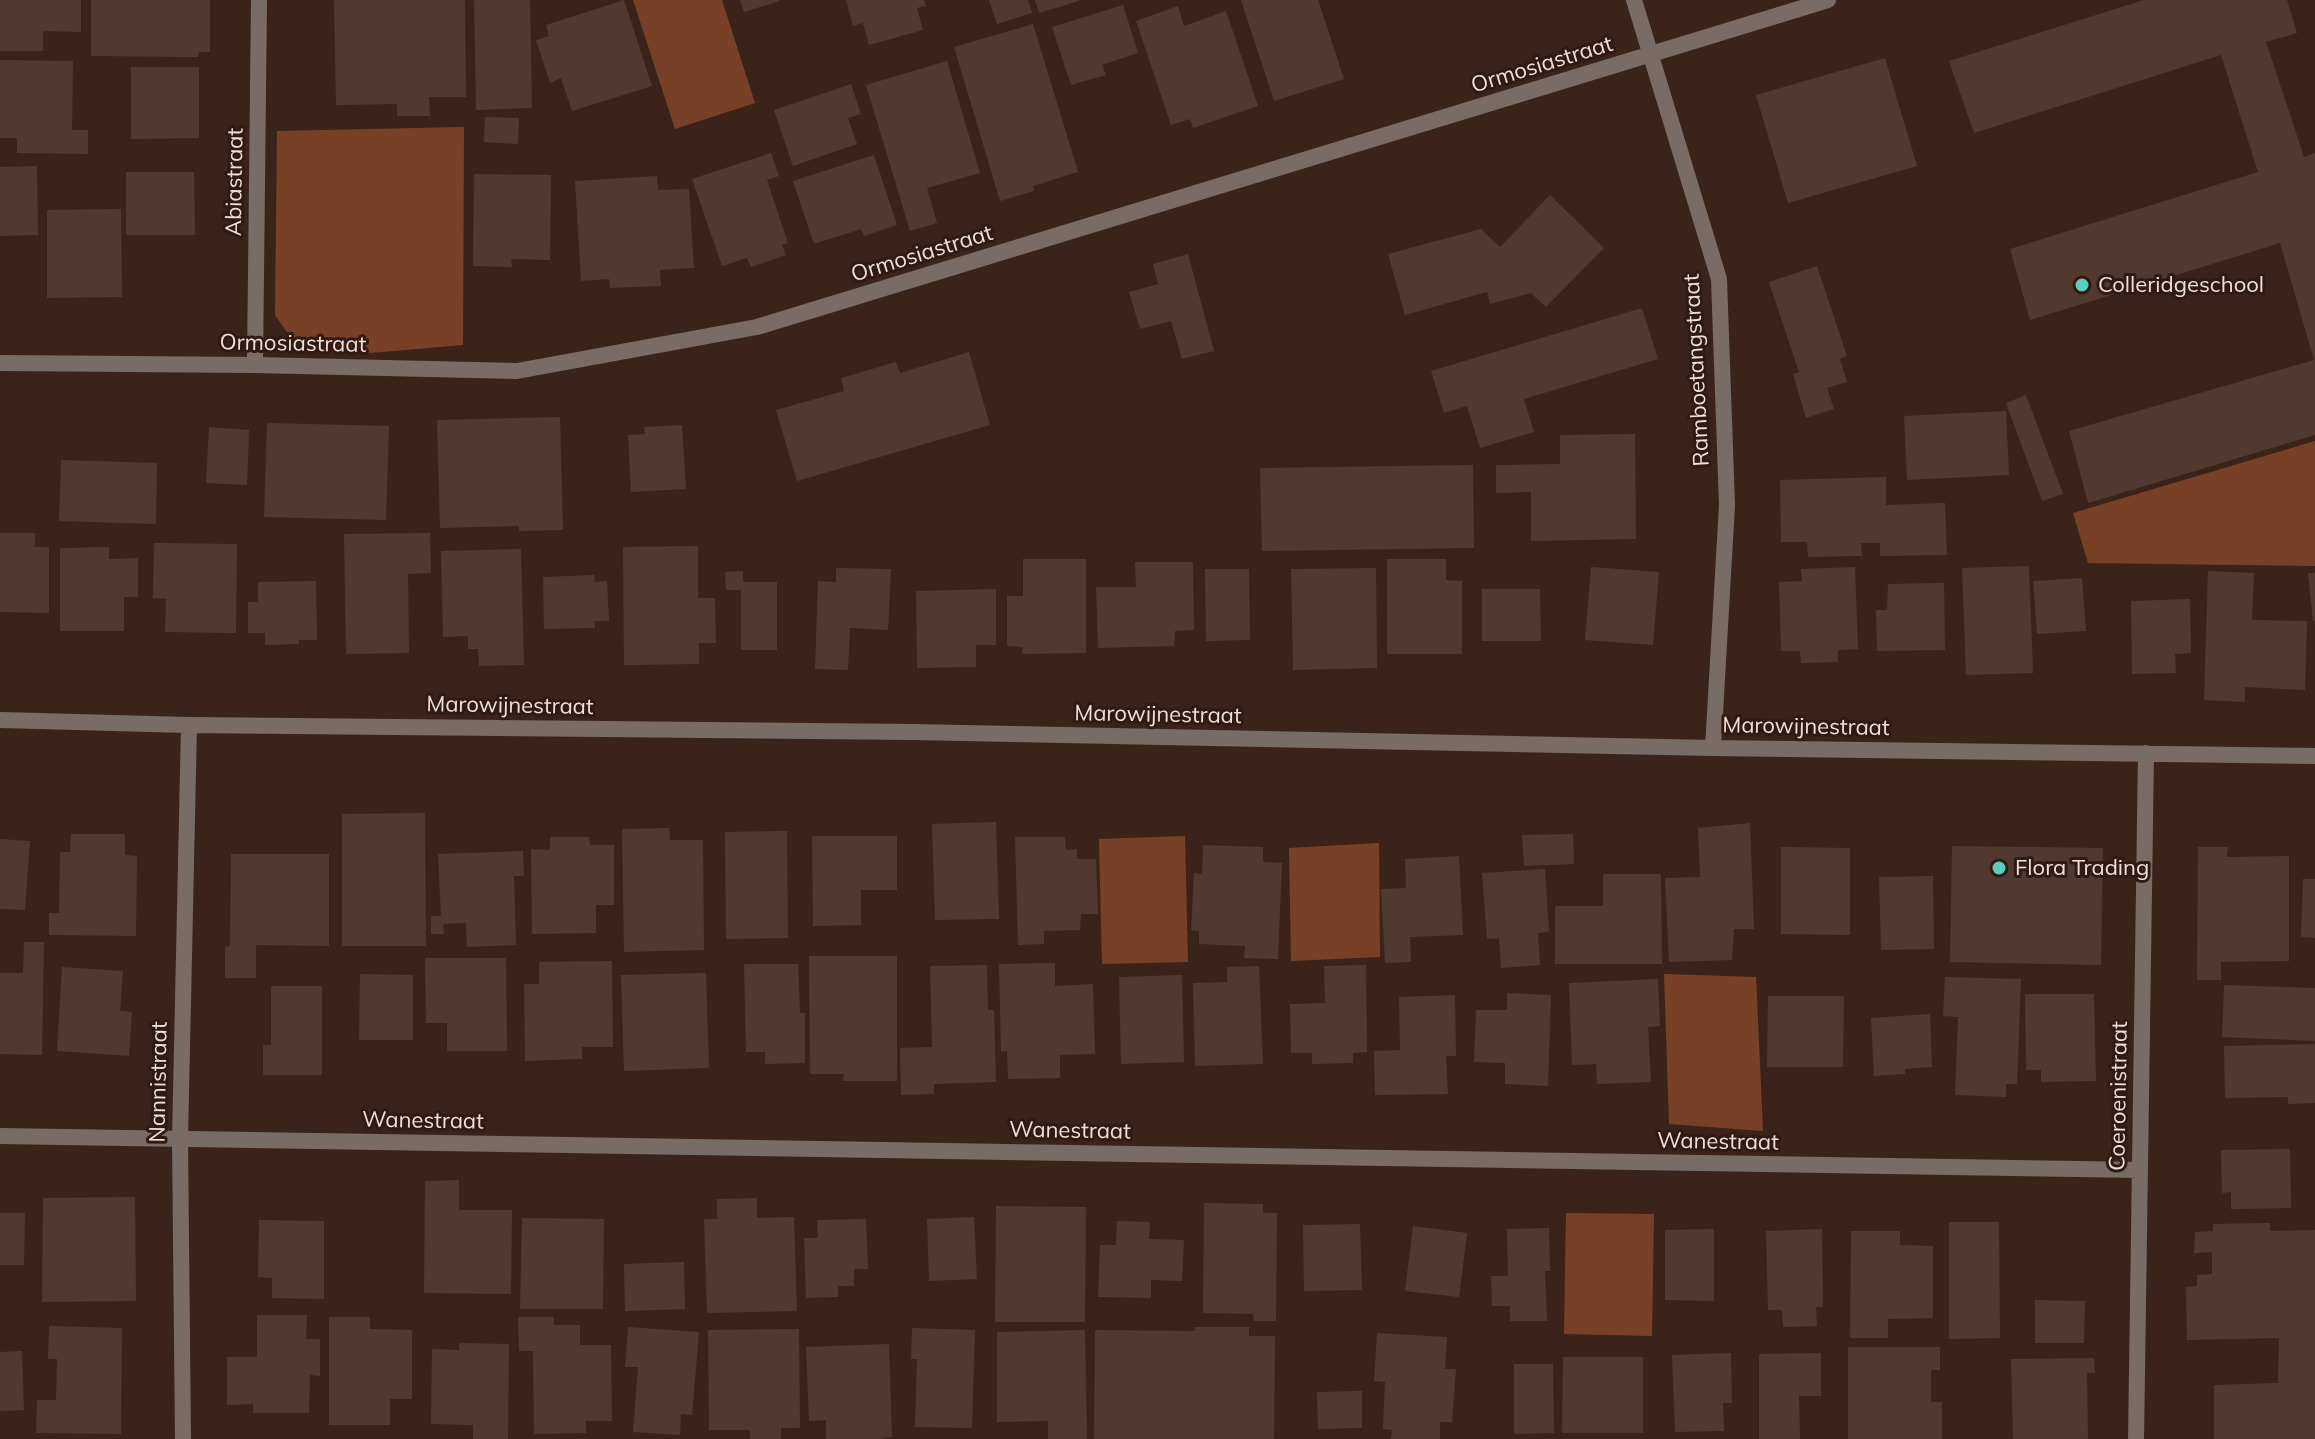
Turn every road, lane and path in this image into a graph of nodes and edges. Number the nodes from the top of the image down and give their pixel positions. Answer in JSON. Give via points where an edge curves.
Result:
{"nodes":[{"id":1,"x":259,"y":0,"type":"edge"},
{"id":2,"x":1634,"y":0,"type":"edge"},
{"id":3,"x":1828,"y":0,"type":"edge"},
{"id":4,"x":1651,"y":55,"type":"junction"},
{"id":5,"x":0,"y":363,"type":"edge"},
{"id":6,"x":255,"y":365,"type":"junction"},
{"id":7,"x":0,"y":720,"type":"edge"},
{"id":8,"x":189,"y":725,"type":"junction"},
{"id":9,"x":1713,"y":748,"type":"junction"},
{"id":10,"x":2146,"y":753,"type":"junction"},
{"id":11,"x":2315,"y":756,"type":"edge"},
{"id":12,"x":0,"y":1136,"type":"edge"},
{"id":13,"x":180,"y":1139,"type":"junction"},
{"id":14,"x":2140,"y":1170,"type":"junction"},
{"id":15,"x":183,"y":1439,"type":"edge"},
{"id":16,"x":2136,"y":1439,"type":"edge"}],
"edges":[{"from":1,"to":6,"type":"street","name":"Abiastraat"},
{"from":2,"to":4,"type":"street","name":"Ramboetangstraat"},
{"from":3,"to":4,"type":"street","name":"Ormosiastraat"},
{"from":4,"to":6,"type":"street","name":"Ormosiastraat","via":[[757,327],[517,371]]},
{"from":4,"to":9,"type":"street","name":"Ramboetangstraat","via":[[1719,279],[1727,505]]},
{"from":5,"to":6,"type":"street","name":"Ormosiastraat"},
{"from":7,"to":8,"type":"street","name":"Marowijnestraat"},
{"from":8,"to":9,"type":"street","name":"Marowijnestraat","via":[[929,732]]},
{"from":8,"to":13,"type":"street","name":"Nannistraat"},
{"from":9,"to":10,"type":"street","name":"Marowijnestraat"},
{"from":10,"to":11,"type":"street","name":"Marowijnestraat"},
{"from":10,"to":14,"type":"street","name":"Coeroenistraat"},
{"from":12,"to":13,"type":"street","name":"Wanestraat"},
{"from":13,"to":14,"type":"street","name":"Wanestraat"},
{"from":13,"to":15,"type":"street","name":"Nannistraat"},
{"from":14,"to":16,"type":"street","name":"Coeroenistraat"}]}
